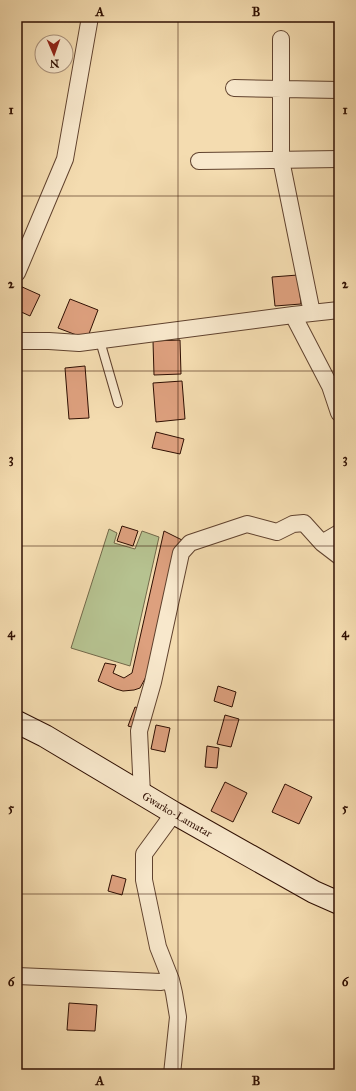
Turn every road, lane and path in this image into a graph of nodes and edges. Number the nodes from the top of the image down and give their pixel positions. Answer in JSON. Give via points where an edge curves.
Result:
{"nodes":[{"id":1,"x":90,"y":17,"type":"edge"},
{"id":2,"x":281,"y":39,"type":"dead end"},
{"id":3,"x":234,"y":88,"type":"dead end"},
{"id":4,"x":281,"y":90,"type":"junction"},
{"id":5,"x":339,"y":90,"type":"edge"},
{"id":6,"x":339,"y":159,"type":"edge"},
{"id":7,"x":281,"y":160,"type":"junction"},
{"id":8,"x":199,"y":161,"type":"dead end"},
{"id":9,"x":17,"y":273,"type":"edge"},
{"id":10,"x":339,"y":310,"type":"edge"},
{"id":11,"x":312,"y":313,"type":"junction"},
{"id":12,"x":293,"y":315,"type":"junction"},
{"id":13,"x":17,"y":341,"type":"edge"},
{"id":14,"x":100,"y":341,"type":"junction"},
{"id":15,"x":118,"y":403,"type":"dead end"},
{"id":16,"x":339,"y":413,"type":"edge"},
{"id":17,"x":339,"y":533,"type":"edge"},
{"id":18,"x":322,"y":543,"type":"junction"},
{"id":19,"x":339,"y":556,"type":"edge"},
{"id":20,"x":17,"y":722,"type":"edge"},
{"id":21,"x":142,"y":794,"type":"junction"},
{"id":22,"x":174,"y":813,"type":"junction"},
{"id":23,"x":339,"y":903,"type":"edge"},
{"id":24,"x":17,"y":976,"type":"edge"},
{"id":25,"x":171,"y":980,"type":"junction"},
{"id":26,"x":172,"y":1074,"type":"edge"}],
"edges":[{"from":1,"to":9,"type":"street","via":[[65,159]]},
{"from":2,"to":4,"type":"street"},
{"from":3,"to":4,"type":"street"},
{"from":4,"to":5,"type":"street"},
{"from":4,"to":7,"type":"street"},
{"from":6,"to":7,"type":"street"},
{"from":7,"to":8,"type":"street"},
{"from":7,"to":11,"type":"street"},
{"from":10,"to":11,"type":"street"},
{"from":11,"to":12,"type":"street"},
{"from":12,"to":14,"type":"street"},
{"from":12,"to":16,"type":"street","via":[[330,386]]},
{"from":13,"to":14,"type":"street","via":[[79,344]]},
{"from":14,"to":15,"type":"lane"},
{"from":17,"to":18,"type":"street"},
{"from":18,"to":19,"type":"street"},
{"from":18,"to":21,"type":"street","via":[[304,523],[293,524],[278,532],[247,524],[190,544],[181,553],[153,682],[139,732]]},
{"from":20,"to":21,"type":"main road","name":"Gwarko-Lamatar"},
{"from":21,"to":22,"type":"main road","name":"Gwarko-Lamatar"},
{"from":22,"to":23,"type":"main road","name":"Gwarko-Lamatar","via":[[314,892]]},
{"from":22,"to":25,"type":"street","via":[[144,854],[144,880],[158,947]]},
{"from":24,"to":25,"type":"street","via":[[161,982]]},
{"from":25,"to":26,"type":"street","via":[[178,1017]]}]}
